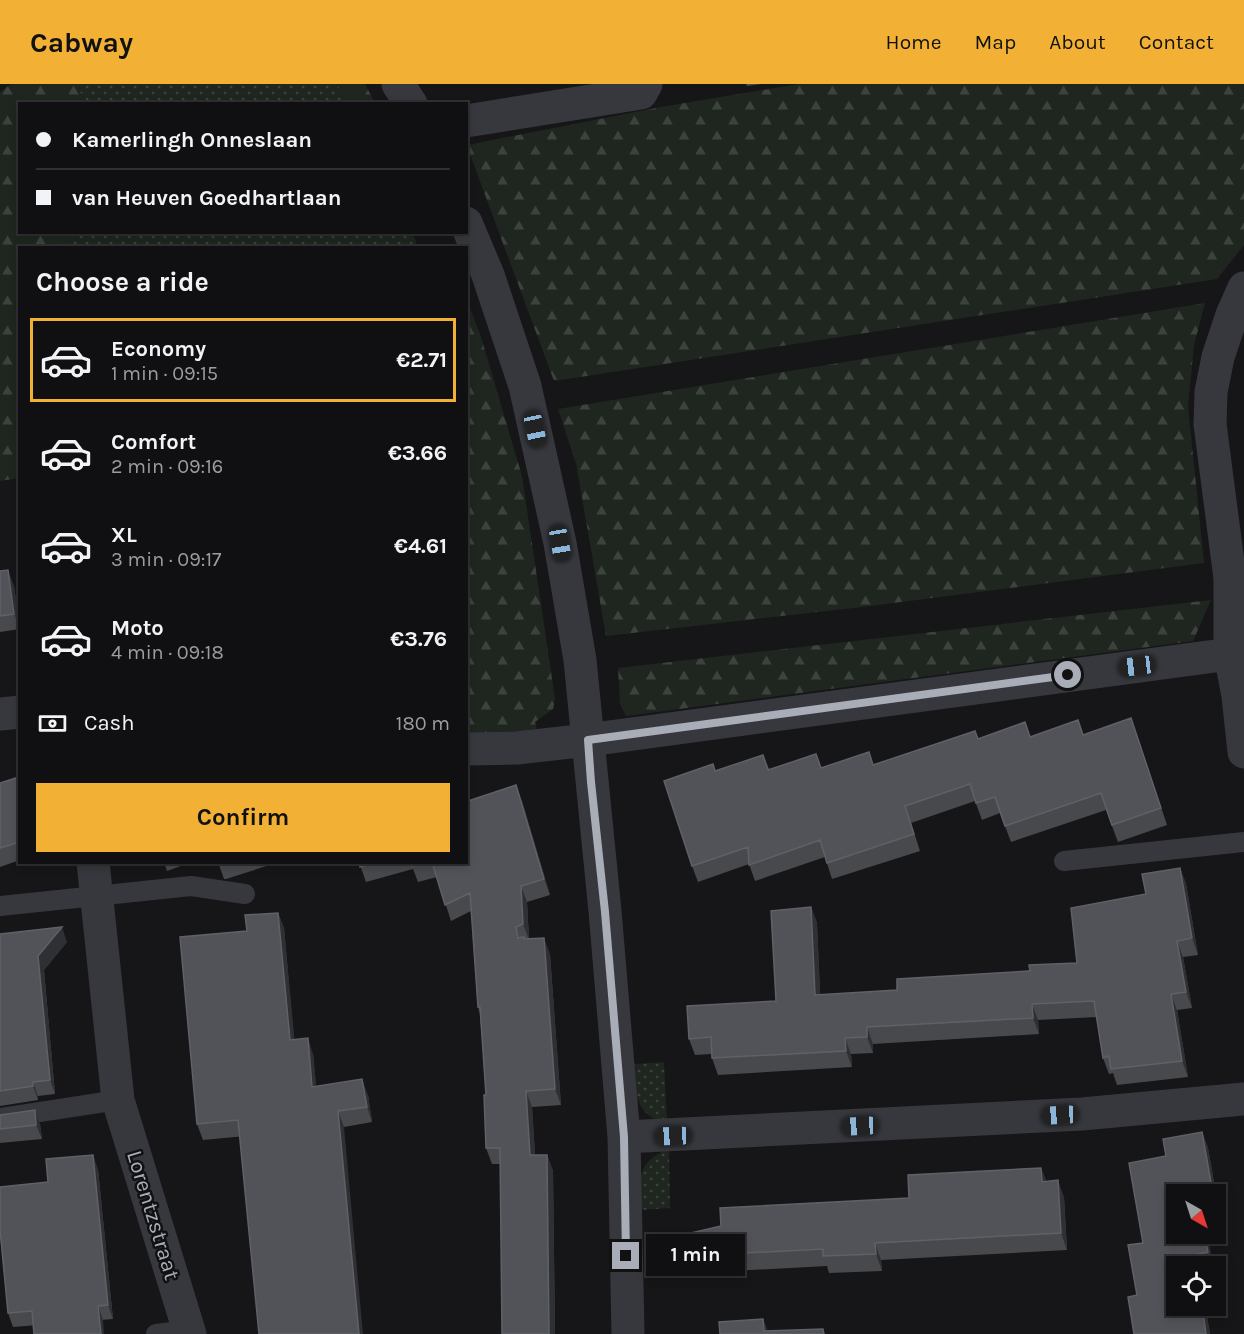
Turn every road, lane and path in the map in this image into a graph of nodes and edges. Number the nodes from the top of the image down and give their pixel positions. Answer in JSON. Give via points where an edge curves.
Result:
{"nodes":[{"id":1,"x":398,"y":84,"type":"edge"},
{"id":2,"x":645,"y":84,"type":"edge"},
{"id":3,"x":410,"y":102,"type":"edge"},
{"id":4,"x":468,"y":121,"type":"edge"},
{"id":5,"x":468,"y":228,"type":"edge"},
{"id":6,"x":1244,"y":288,"type":"edge"},
{"id":7,"x":1237,"y":577,"type":"edge"},
{"id":8,"x":1230,"y":654,"type":"junction"},
{"id":9,"x":18,"y":712,"type":"edge"},
{"id":10,"x":0,"y":714,"type":"edge"},
{"id":11,"x":588,"y":740,"type":"junction"},
{"id":12,"x":468,"y":749,"type":"edge"},
{"id":13,"x":1244,"y":752,"type":"edge"},
{"id":14,"x":1244,"y":842,"type":"edge"},
{"id":15,"x":1064,"y":861,"type":"dead end"},
{"id":16,"x":93,"y":864,"type":"edge"},
{"id":17,"x":245,"y":894,"type":"dead end"},
{"id":18,"x":96,"y":896,"type":"junction"},
{"id":19,"x":0,"y":906,"type":"edge"},
{"id":20,"x":1244,"y":1099,"type":"edge"},
{"id":21,"x":118,"y":1100,"type":"junction"},
{"id":22,"x":0,"y":1118,"type":"edge"},
{"id":23,"x":624,"y":1137,"type":"junction"},
{"id":24,"x":190,"y":1332,"type":"edge"},
{"id":25,"x":156,"y":1334,"type":"edge"},
{"id":26,"x":628,"y":1334,"type":"edge"}],
"edges":[{"from":1,"to":3,"type":"street"},
{"from":2,"to":4,"type":"street","via":[[641,93]]},
{"from":5,"to":11,"type":"street","via":[[488,274],[525,386],[562,554],[580,660]]},
{"from":6,"to":7,"type":"street","via":[[1218,357],[1210,424]]},
{"from":7,"to":8,"type":"street"},
{"from":8,"to":11,"type":"street"},
{"from":8,"to":13,"type":"street"},
{"from":9,"to":10,"type":"street"},
{"from":11,"to":12,"type":"street"},
{"from":11,"to":23,"type":"street"},
{"from":14,"to":15,"type":"lane"},
{"from":16,"to":18,"type":"street","name":"Lorentzstraat"},
{"from":17,"to":18,"type":"lane","via":[[190,886]]},
{"from":18,"to":19,"type":"lane"},
{"from":18,"to":21,"type":"street","name":"Lorentzstraat"},
{"from":20,"to":23,"type":"street","via":[[1082,1114]]},
{"from":21,"to":22,"type":"lane"},
{"from":21,"to":24,"type":"street","name":"Lorentzstraat"},
{"from":23,"to":26,"type":"street"},
{"from":24,"to":25,"type":"lane","name":"Lorentzstraat"}]}
